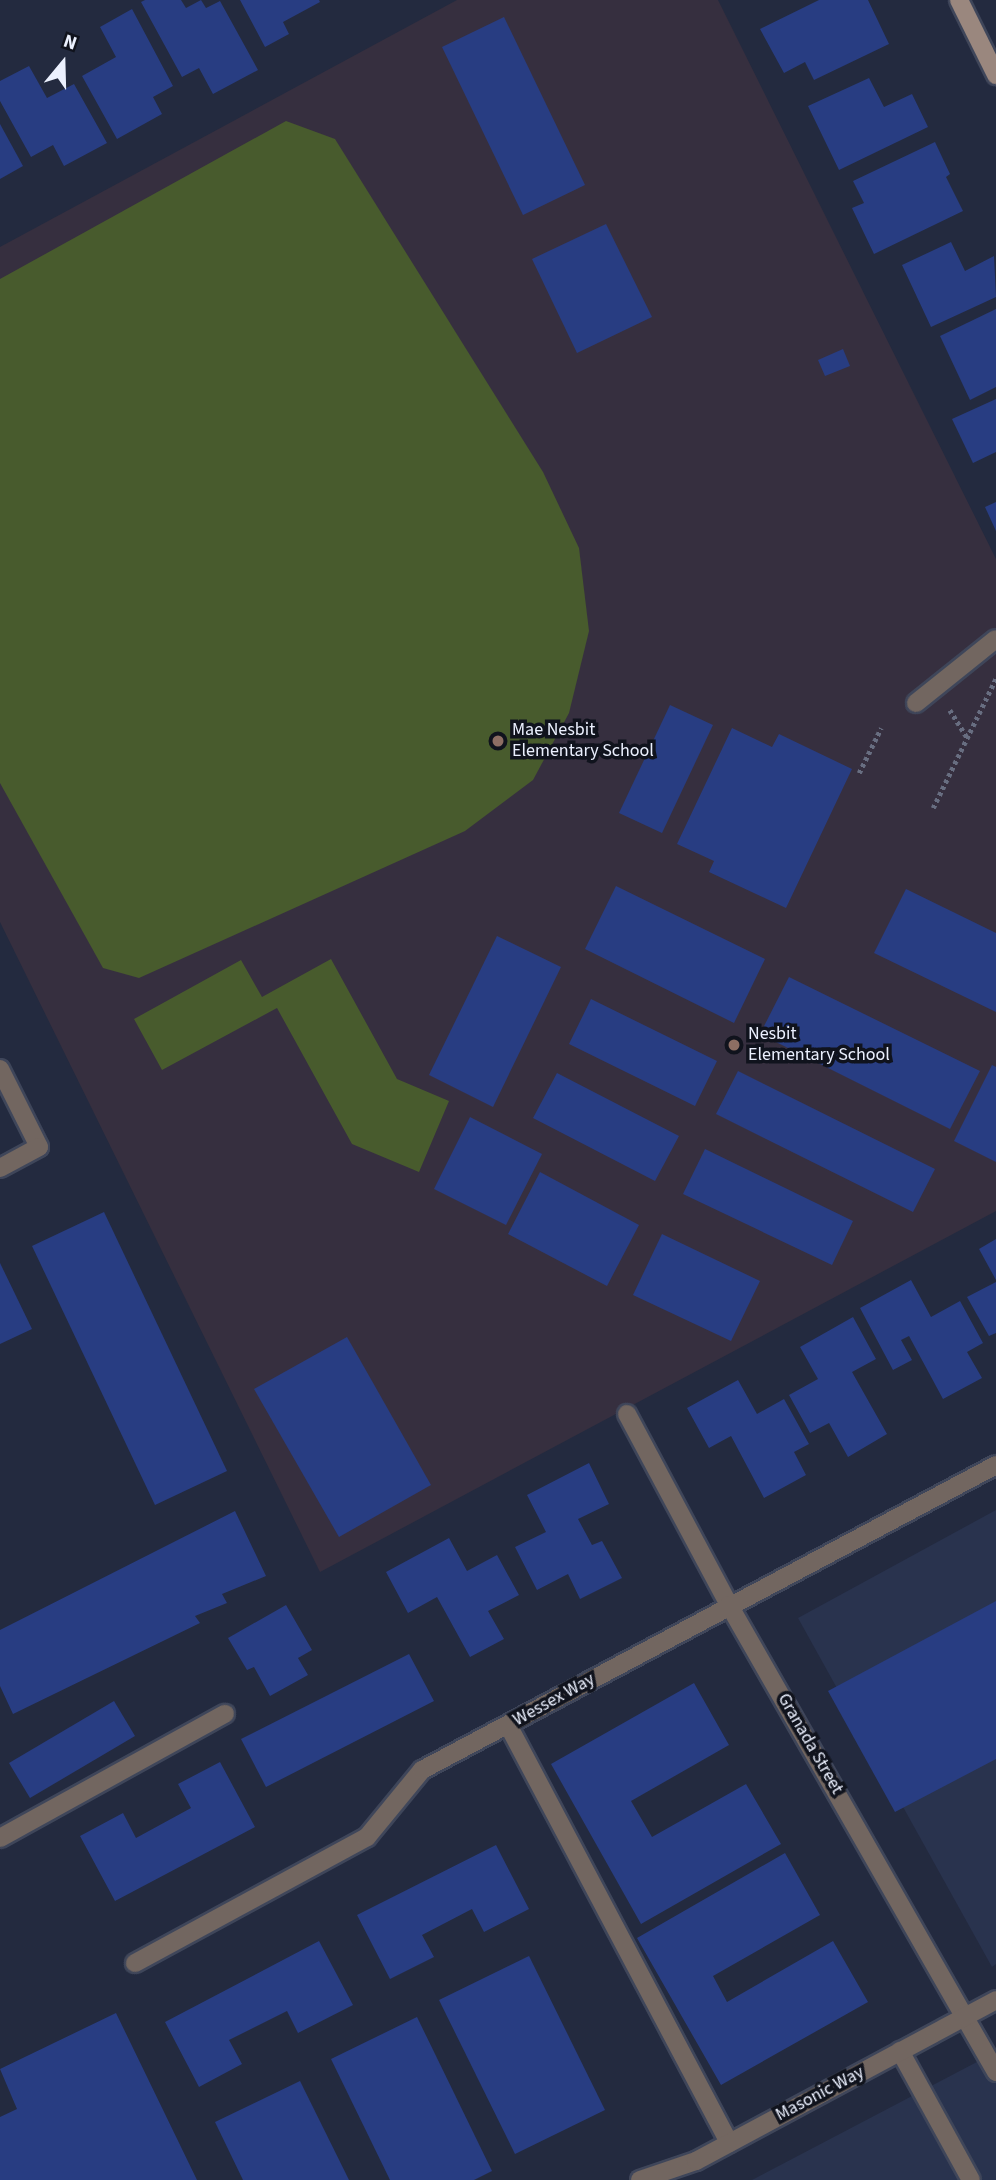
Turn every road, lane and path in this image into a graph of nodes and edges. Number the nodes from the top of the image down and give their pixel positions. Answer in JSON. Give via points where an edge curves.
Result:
{"nodes":[{"id":1,"x":959,"y":0,"type":"edge"},
{"id":2,"x":996,"y":75,"type":"edge"},
{"id":3,"x":996,"y":639,"type":"edge"},
{"id":4,"x":996,"y":678,"type":"edge"},
{"id":5,"x":944,"y":700,"type":"dead end"},
{"id":6,"x":916,"y":703,"type":"dead end"},
{"id":7,"x":881,"y":728,"type":"dead end"},
{"id":8,"x":967,"y":737,"type":"junction"},
{"id":9,"x":859,"y":773,"type":"dead end"},
{"id":10,"x":933,"y":808,"type":"dead end"},
{"id":11,"x":0,"y":1069,"type":"edge"},
{"id":12,"x":0,"y":1168,"type":"edge"},
{"id":13,"x":627,"y":1414,"type":"dead end"},
{"id":14,"x":996,"y":1465,"type":"edge"},
{"id":15,"x":729,"y":1605,"type":"junction"},
{"id":16,"x":225,"y":1714,"type":"dead end"},
{"id":17,"x":508,"y":1725,"type":"junction"},
{"id":18,"x":0,"y":1838,"type":"edge"},
{"id":19,"x":135,"y":1963,"type":"dead end"},
{"id":20,"x":996,"y":2000,"type":"edge"},
{"id":21,"x":966,"y":2017,"type":"junction"},
{"id":22,"x":900,"y":2051,"type":"junction"},
{"id":23,"x":996,"y":2072,"type":"edge"},
{"id":24,"x":729,"y":2143,"type":"junction"},
{"id":25,"x":640,"y":2180,"type":"edge"},
{"id":26,"x":971,"y":2180,"type":"edge"}],
"edges":[{"from":1,"to":2,"type":"street"},
{"from":3,"to":6,"type":"street"},
{"from":4,"to":8,"type":"path"},
{"from":5,"to":8,"type":"path"},
{"from":7,"to":9,"type":"path"},
{"from":8,"to":10,"type":"path"},
{"from":11,"to":12,"type":"street","via":[[39,1147]]},
{"from":13,"to":15,"type":"street","name":"Granada Street"},
{"from":14,"to":15,"type":"street","name":"Wessex Way"},
{"from":15,"to":17,"type":"street","name":"Wessex Way"},
{"from":15,"to":21,"type":"street","name":"Granada Street"},
{"from":16,"to":18,"type":"street"},
{"from":17,"to":19,"type":"street","name":"Wessex Way","via":[[422,1770],[367,1837]]},
{"from":17,"to":24,"type":"street"},
{"from":20,"to":21,"type":"street","name":"Masonic Way"},
{"from":21,"to":22,"type":"street","name":"Masonic Way"},
{"from":21,"to":23,"type":"street","name":"Granada Street"},
{"from":22,"to":24,"type":"street","name":"Masonic Way"},
{"from":22,"to":26,"type":"street"},
{"from":24,"to":25,"type":"street","name":"Masonic Way","via":[[696,2161]]}]}
